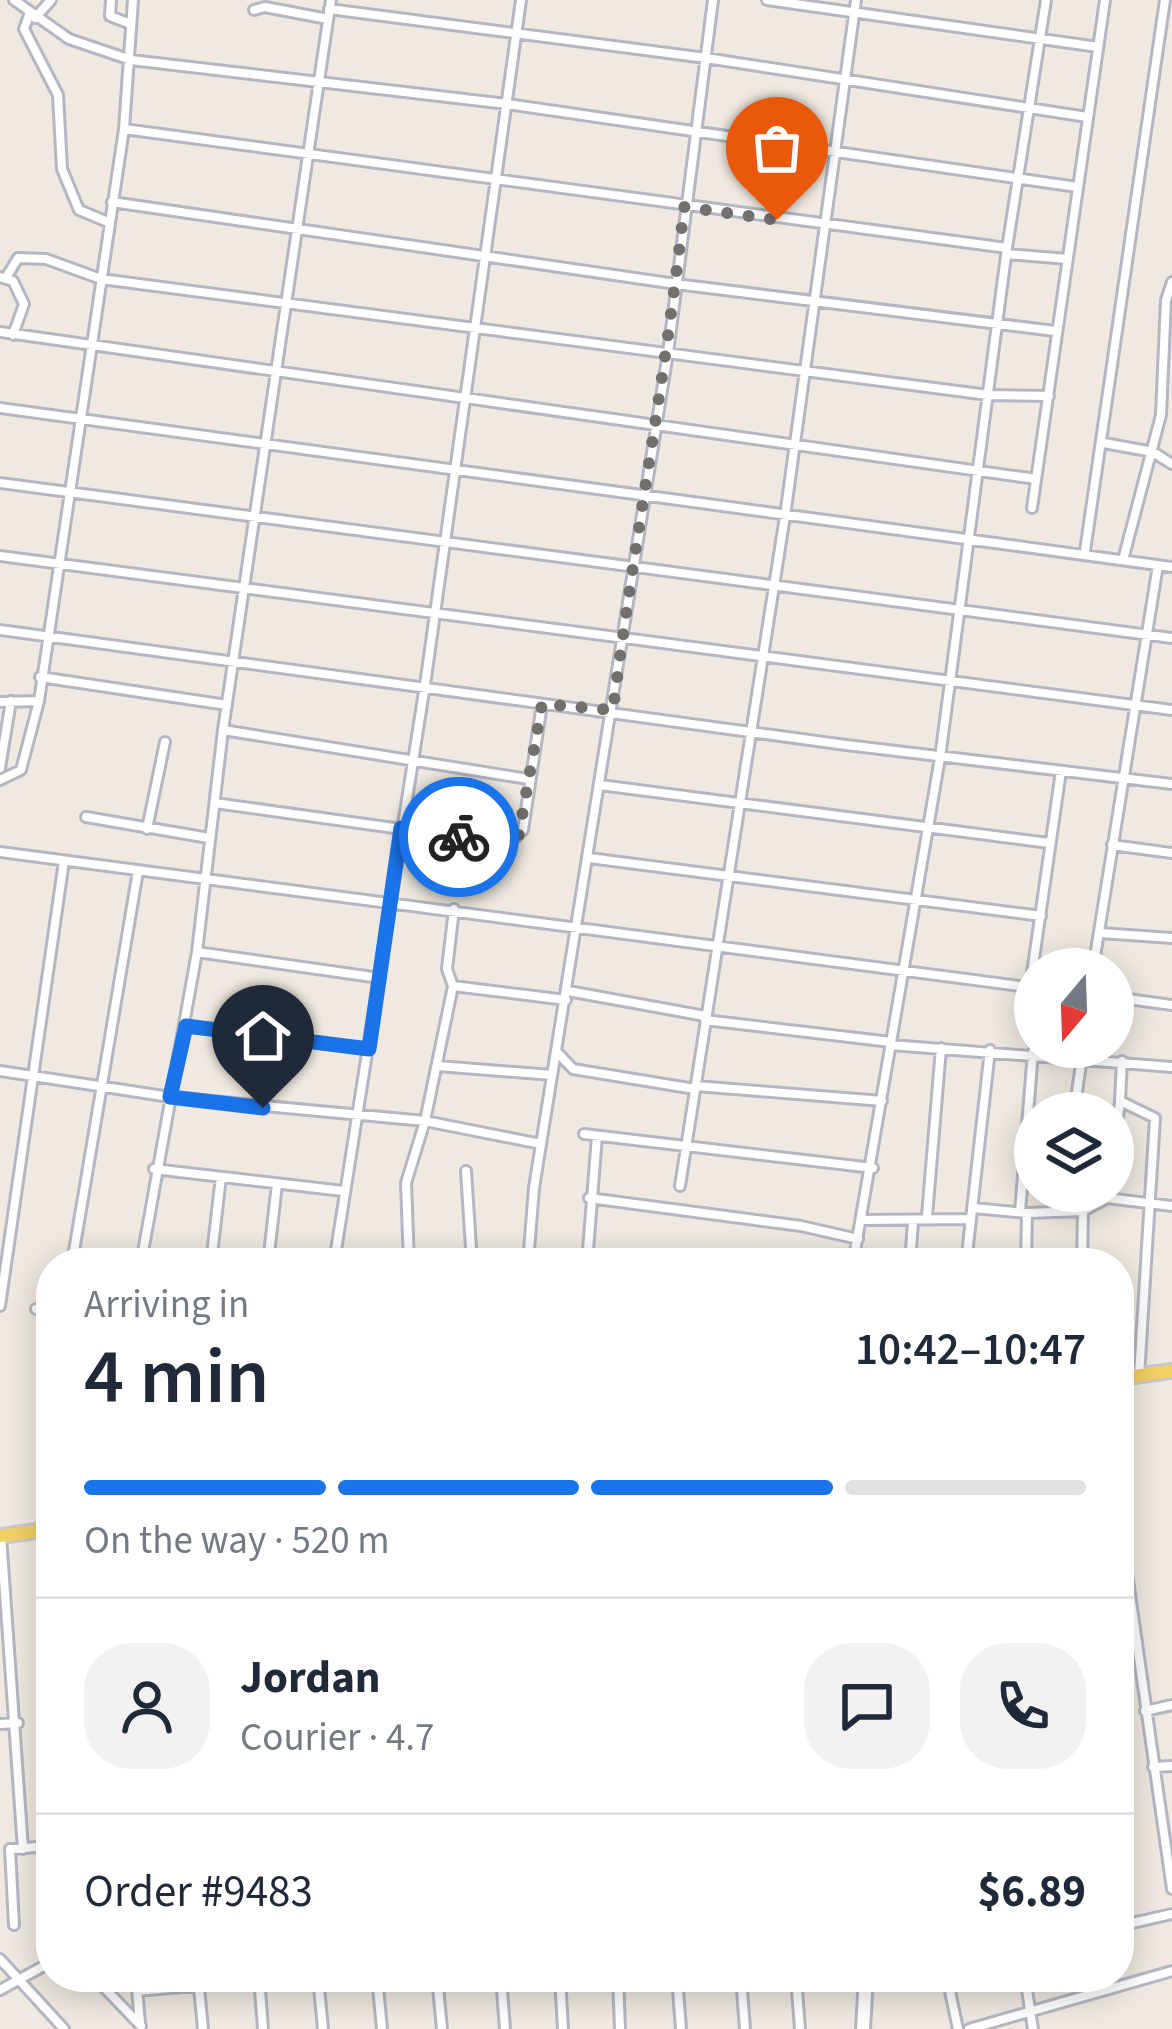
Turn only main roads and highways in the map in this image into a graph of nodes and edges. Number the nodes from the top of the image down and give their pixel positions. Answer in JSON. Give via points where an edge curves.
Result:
{"nodes":[{"id":1,"x":1172,"y":1371,"type":"edge"},
{"id":2,"x":1134,"y":1376,"type":"edge"},
{"id":3,"x":36,"y":1531,"type":"edge"},
{"id":4,"x":0,"y":1536,"type":"edge"}],
"edges":[{"from":1,"to":2,"type":"main road"},
{"from":3,"to":4,"type":"main road"}]}
